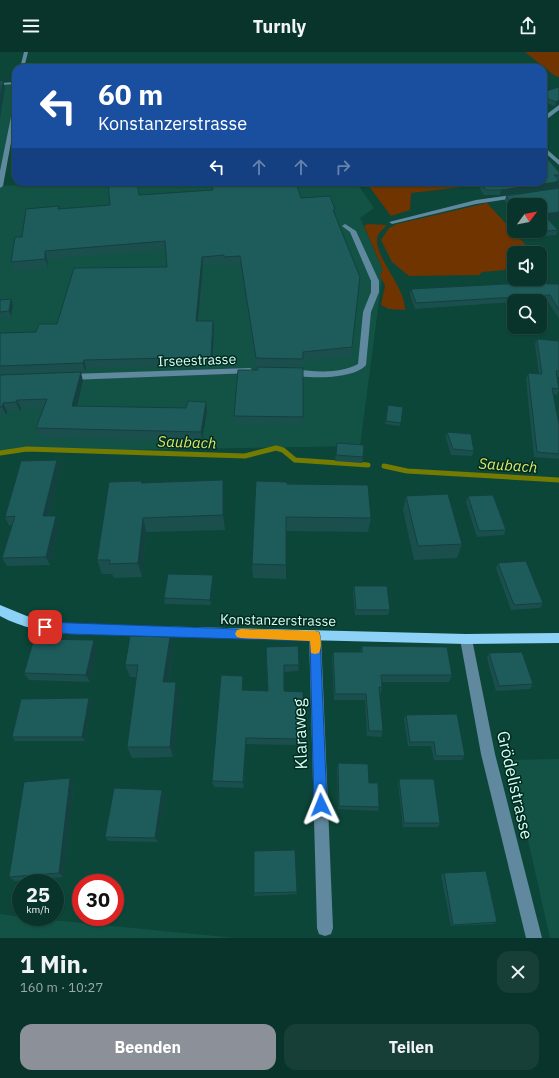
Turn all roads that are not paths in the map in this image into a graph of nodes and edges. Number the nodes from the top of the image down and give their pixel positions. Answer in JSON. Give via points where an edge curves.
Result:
{"nodes":[{"id":1,"x":26,"y":52,"type":"edge"},
{"id":2,"x":23,"y":64,"type":"edge"},
{"id":3,"x":12,"y":83,"type":"edge"},
{"id":4,"x":0,"y":84,"type":"edge"},
{"id":5,"x":559,"y":107,"type":"edge"},
{"id":6,"x":547,"y":117,"type":"edge"},
{"id":7,"x":12,"y":123,"type":"edge"},
{"id":8,"x":547,"y":152,"type":"edge"},
{"id":9,"x":559,"y":163,"type":"edge"},
{"id":10,"x":0,"y":186,"type":"edge"},
{"id":11,"x":525,"y":195,"type":"edge"},
{"id":12,"x":392,"y":222,"type":"dead end"},
{"id":13,"x":345,"y":226,"type":"dead end"},
{"id":14,"x":261,"y":372,"type":"edge"},
{"id":15,"x":282,"y":372,"type":"edge"},
{"id":16,"x":64,"y":377,"type":"edge"},
{"id":17,"x":0,"y":610,"type":"edge"},
{"id":18,"x":315,"y":636,"type":"junction"},
{"id":19,"x":559,"y":638,"type":"edge"},
{"id":20,"x":466,"y":639,"type":"junction"},
{"id":21,"x":325,"y":928,"type":"dead end"},
{"id":22,"x":534,"y":938,"type":"edge"}],
"edges":[{"from":1,"to":2,"type":"street"},
{"from":3,"to":4,"type":"street"},
{"from":5,"to":6,"type":"street"},
{"from":7,"to":10,"type":"street"},
{"from":8,"to":9,"type":"street"},
{"from":11,"to":12,"type":"street","via":[[476,202]]},
{"from":13,"to":15,"type":"street","via":[[353,231],[375,280],[376,292],[367,312],[362,365],[345,373]]},
{"from":14,"to":16,"type":"street","name":"Irseestrasse"},
{"from":17,"to":18,"type":"main road","name":"Konstanzerstrasse","via":[[24,622],[45,627]]},
{"from":18,"to":20,"type":"main road","name":"Konstanzerstrasse"},
{"from":18,"to":21,"type":"street","name":"Klaraweg"},
{"from":19,"to":20,"type":"main road","name":"Konstanzerstrasse"},
{"from":20,"to":22,"type":"street","name":"Grödelistrasse","via":[[488,754]]}]}
